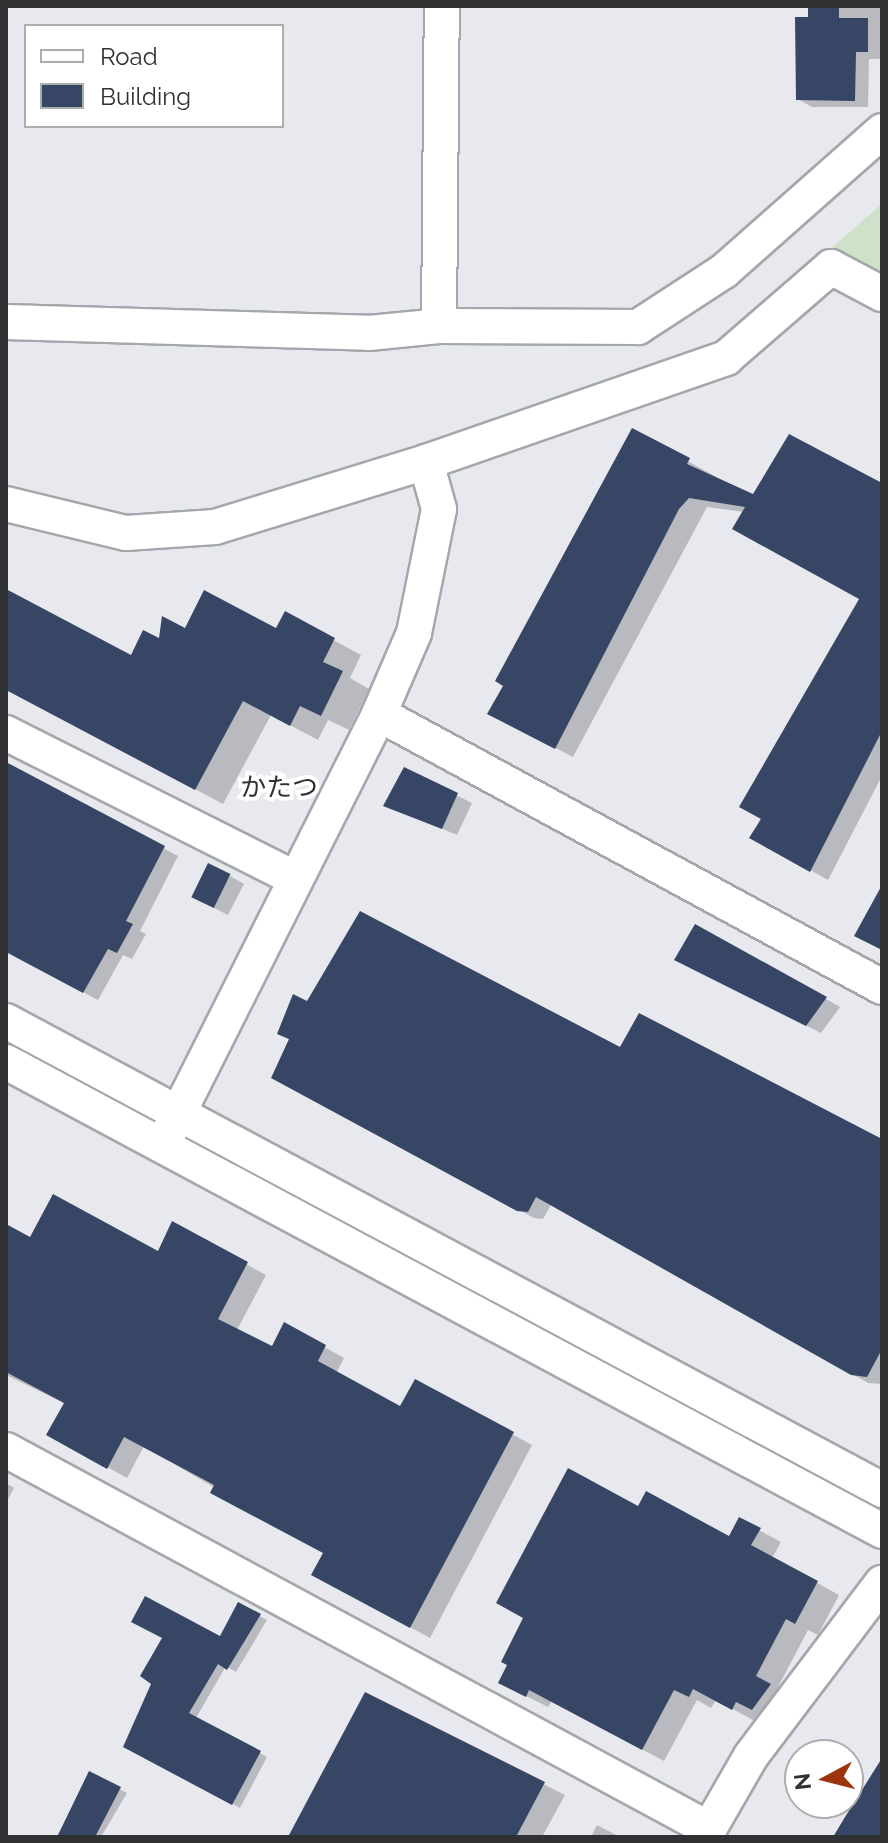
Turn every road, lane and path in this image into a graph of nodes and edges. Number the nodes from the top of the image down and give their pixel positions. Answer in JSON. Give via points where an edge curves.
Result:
{"nodes":[{"id":1,"x":442,"y":6,"type":"edge"},
{"id":2,"x":882,"y":131,"type":"edge"},
{"id":3,"x":882,"y":294,"type":"edge"},
{"id":4,"x":6,"y":322,"type":"edge"},
{"id":5,"x":439,"y":326,"type":"junction"},
{"id":6,"x":426,"y":462,"type":"junction"},
{"id":7,"x":6,"y":504,"type":"edge"},
{"id":8,"x":379,"y":714,"type":"junction"},
{"id":9,"x":6,"y":733,"type":"edge"},
{"id":10,"x":294,"y":878,"type":"junction"},
{"id":11,"x":882,"y":987,"type":"edge"},
{"id":12,"x":6,"y":1021,"type":"edge"},
{"id":13,"x":6,"y":1062,"type":"edge"},
{"id":14,"x":179,"y":1112,"type":"junction"},
{"id":15,"x":164,"y":1143,"type":"junction"},
{"id":16,"x":6,"y":1450,"type":"edge"},
{"id":17,"x":882,"y":1490,"type":"edge"},
{"id":18,"x":882,"y":1531,"type":"edge"},
{"id":19,"x":882,"y":1583,"type":"edge"},
{"id":20,"x":707,"y":1833,"type":"edge"}],
"edges":[{"from":1,"to":5,"type":"street"},
{"from":2,"to":5,"type":"street","via":[[724,271],[638,327]]},
{"from":3,"to":6,"type":"street","via":[[831,267],[726,358]]},
{"from":4,"to":5,"type":"street","via":[[369,333]]},
{"from":6,"to":7,"type":"street","via":[[215,527],[169,533],[126,533]]},
{"from":6,"to":8,"type":"street","via":[[439,509],[430,571],[414,633]]},
{"from":8,"to":10,"type":"street"},
{"from":8,"to":11,"type":"street"},
{"from":9,"to":10,"type":"street"},
{"from":10,"to":14,"type":"street"},
{"from":12,"to":14,"type":"street"},
{"from":13,"to":15,"type":"street"},
{"from":14,"to":15,"type":"street"},
{"from":14,"to":17,"type":"street"},
{"from":15,"to":18,"type":"street"},
{"from":16,"to":20,"type":"street"},
{"from":19,"to":20,"type":"street","via":[[751,1756]]}]}
